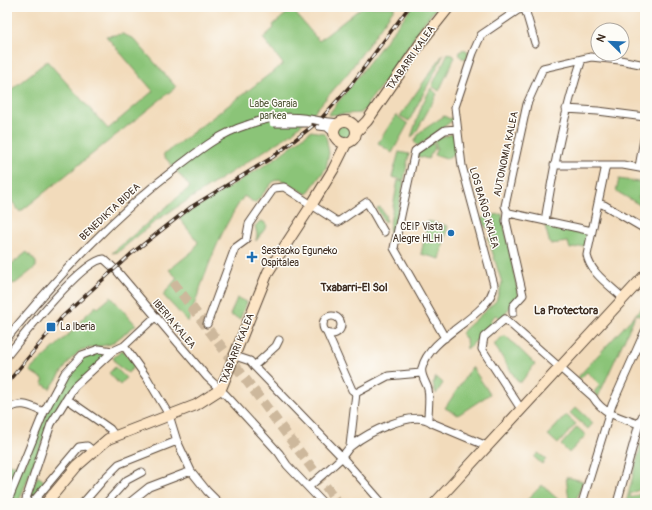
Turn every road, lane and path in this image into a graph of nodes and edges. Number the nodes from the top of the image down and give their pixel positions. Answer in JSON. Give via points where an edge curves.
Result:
{"nodes":[{"id":1,"x":449,"y":7,"type":"edge"},
{"id":2,"x":533,"y":7,"type":"edge"},
{"id":3,"x":525,"y":9,"type":"junction"},
{"id":4,"x":535,"y":43,"type":"dead end"},
{"id":5,"x":582,"y":59,"type":"junction"},
{"id":6,"x":645,"y":65,"type":"edge"},
{"id":7,"x":566,"y":108,"type":"junction"},
{"id":8,"x":374,"y":110,"type":"junction"},
{"id":9,"x":645,"y":117,"type":"edge"},
{"id":10,"x":343,"y":122,"type":"junction"},
{"id":11,"x":320,"y":123,"type":"junction"},
{"id":12,"x":457,"y":128,"type":"junction"},
{"id":13,"x":356,"y":132,"type":"junction"},
{"id":14,"x":645,"y":134,"type":"edge"},
{"id":15,"x":334,"y":136,"type":"junction"},
{"id":16,"x":346,"y":144,"type":"junction"},
{"id":17,"x":554,"y":165,"type":"junction"},
{"id":18,"x":606,"y":165,"type":"junction"},
{"id":19,"x":335,"y":167,"type":"junction"},
{"id":20,"x":642,"y":168,"type":"edge"},
{"id":21,"x":598,"y":203,"type":"junction"},
{"id":22,"x":311,"y":206,"type":"junction"},
{"id":23,"x":507,"y":211,"type":"junction"},
{"id":24,"x":545,"y":221,"type":"junction"},
{"id":25,"x":645,"y":228,"type":"edge"},
{"id":26,"x":592,"y":231,"type":"junction"},
{"id":27,"x":384,"y":232,"type":"dead end"},
{"id":28,"x":645,"y":275,"type":"edge"},
{"id":29,"x":641,"y":285,"type":"edge"},
{"id":30,"x":624,"y":299,"type":"junction"},
{"id":31,"x":513,"y":313,"type":"dead end"},
{"id":32,"x":155,"y":317,"type":"junction"},
{"id":33,"x":207,"y":324,"type":"dead end"},
{"id":34,"x":327,"y":333,"type":"dead end"},
{"id":35,"x":644,"y":333,"type":"edge"},
{"id":36,"x":7,"y":338,"type":"edge"},
{"id":37,"x":445,"y":338,"type":"junction"},
{"id":38,"x":279,"y":340,"type":"dead end"},
{"id":39,"x":124,"y":346,"type":"junction"},
{"id":40,"x":112,"y":352,"type":"junction"},
{"id":41,"x":7,"y":356,"type":"edge"},
{"id":42,"x":235,"y":356,"type":"junction"},
{"id":43,"x":254,"y":366,"type":"junction"},
{"id":44,"x":559,"y":368,"type":"junction"},
{"id":45,"x":421,"y":373,"type":"junction"},
{"id":46,"x":221,"y":389,"type":"junction"},
{"id":47,"x":356,"y":393,"type":"junction"},
{"id":48,"x":67,"y":399,"type":"junction"},
{"id":49,"x":521,"y":409,"type":"junction"},
{"id":50,"x":7,"y":410,"type":"edge"},
{"id":51,"x":645,"y":410,"type":"edge"},
{"id":52,"x":44,"y":412,"type":"junction"},
{"id":53,"x":609,"y":413,"type":"junction"},
{"id":54,"x":169,"y":415,"type":"junction"},
{"id":55,"x":428,"y":419,"type":"junction"},
{"id":56,"x":639,"y":424,"type":"junction"},
{"id":57,"x":115,"y":436,"type":"junction"},
{"id":58,"x":177,"y":441,"type":"junction"},
{"id":59,"x":350,"y":446,"type":"junction"},
{"id":60,"x":487,"y":446,"type":"junction"},
{"id":61,"x":342,"y":457,"type":"junction"},
{"id":62,"x":191,"y":471,"type":"junction"},
{"id":63,"x":142,"y":472,"type":"dead end"},
{"id":64,"x":309,"y":487,"type":"junction"},
{"id":65,"x":51,"y":489,"type":"junction"},
{"id":66,"x":583,"y":502,"type":"edge"},
{"id":67,"x":7,"y":503,"type":"edge"},
{"id":68,"x":27,"y":503,"type":"edge"},
{"id":69,"x":32,"y":503,"type":"edge"},
{"id":70,"x":46,"y":503,"type":"edge"},
{"id":71,"x":83,"y":503,"type":"edge"},
{"id":72,"x":106,"y":503,"type":"edge"},
{"id":73,"x":129,"y":503,"type":"edge"},
{"id":74,"x":219,"y":503,"type":"edge"},
{"id":75,"x":323,"y":503,"type":"edge"},
{"id":76,"x":382,"y":503,"type":"edge"},
{"id":77,"x":434,"y":503,"type":"edge"},
{"id":78,"x":592,"y":503,"type":"edge"},
{"id":79,"x":617,"y":503,"type":"edge"}],
"edges":[{"from":1,"to":8,"type":"street","name":"TXABARRI KALEA"},
{"from":2,"to":3,"type":"street","name":"LOS BAÑOS KALEA"},
{"from":3,"to":4,"type":"street"},
{"from":3,"to":12,"type":"street","name":"LOS BAÑOS KALEA","via":[[518,10],[481,35],[455,107]]},
{"from":5,"to":6,"type":"street","via":[[607,58]]},
{"from":5,"to":7,"type":"street"},
{"from":5,"to":23,"type":"street","name":"AUTONOMIA KALEA","via":[[543,68],[527,104],[505,206]]},
{"from":7,"to":9,"type":"street"},
{"from":7,"to":17,"type":"street"},
{"from":8,"to":10,"type":"street","via":[[365,117]]},
{"from":8,"to":13,"type":"street","name":"TXABARRI KALEA"},
{"from":10,"to":11,"type":"street","name":"BENEDIKTA BIDEA"},
{"from":10,"to":13,"type":"street","via":[[353,125]]},
{"from":10,"to":15,"type":"street","via":[[334,129]]},
{"from":11,"to":15,"type":"street"},
{"from":11,"to":36,"type":"street","name":"BENEDIKTA BIDEA","bridge":true,"via":[[247,125],[215,139],[116,218],[66,269]]},
{"from":12,"to":37,"type":"street","name":"LOS BAÑOS KALEA","via":[[462,166],[494,285],[491,298]]},
{"from":12,"to":37,"type":"street","via":[[445,130],[415,151],[394,248]]},
{"from":13,"to":16,"type":"street","via":[[354,138]]},
{"from":14,"to":20,"type":"street"},
{"from":15,"to":16,"type":"street","via":[[340,143]]},
{"from":15,"to":19,"type":"street"},
{"from":16,"to":19,"type":"street","name":"TXABARRI KALEA"},
{"from":17,"to":18,"type":"street"},
{"from":17,"to":24,"type":"street"},
{"from":18,"to":20,"type":"street"},
{"from":18,"to":21,"type":"street"},
{"from":19,"to":22,"type":"street","name":"TXABARRI KALEA"},
{"from":21,"to":25,"type":"street"},
{"from":21,"to":26,"type":"street"},
{"from":22,"to":27,"type":"street","via":[[338,222],[367,202]]},
{"from":22,"to":33,"type":"street","via":[[284,187],[274,188],[249,224],[246,240],[235,248]]},
{"from":22,"to":42,"type":"street","name":"TXABARRI KALEA","via":[[268,272]]},
{"from":23,"to":24,"type":"street"},
{"from":23,"to":31,"type":"street","name":"AUTONOMIA KALEA","via":[[506,220],[523,295],[513,306]]},
{"from":24,"to":26,"type":"street"},
{"from":26,"to":30,"type":"street","via":[[588,262]]},
{"from":28,"to":29,"type":"street"},
{"from":29,"to":30,"type":"street"},
{"from":30,"to":44,"type":"street"},
{"from":32,"to":39,"type":"street"},
{"from":32,"to":41,"type":"street","name":"IBERIA KALEA","via":[[109,261],[99,260],[72,282]]},
{"from":32,"to":46,"type":"street","name":"IBERIA KALEA","via":[[206,377]]},
{"from":34,"to":47,"type":"street","via":[[352,390]]},
{"from":35,"to":53,"type":"street"},
{"from":37,"to":45,"type":"street","name":"LOS BAÑOS KALEA","via":[[426,358]]},
{"from":38,"to":43,"type":"street"},
{"from":39,"to":40,"type":"street"},
{"from":39,"to":54,"type":"street"},
{"from":40,"to":48,"type":"street","via":[[74,387]]},
{"from":40,"to":52,"type":"street","via":[[99,349],[82,355],[65,373]]},
{"from":42,"to":43,"type":"street","via":[[250,361]]},
{"from":42,"to":46,"type":"street","name":"TXABARRI KALEA"},
{"from":43,"to":61,"type":"street"},
{"from":44,"to":49,"type":"street"},
{"from":44,"to":49,"type":"street","via":[[507,320],[503,320],[483,340],[483,352]]},
{"from":44,"to":53,"type":"street"},
{"from":45,"to":47,"type":"street","via":[[388,376]]},
{"from":45,"to":55,"type":"street","via":[[429,395]]},
{"from":46,"to":54,"type":"street","name":"TXABARRI KALEA","via":[[196,405]]},
{"from":46,"to":64,"type":"street","name":"IBERIA KALEA","via":[[279,453],[286,465]]},
{"from":47,"to":59,"type":"street"},
{"from":48,"to":57,"type":"street","via":[[110,429]]},
{"from":48,"to":68,"type":"street","via":[[51,424],[26,499]]},
{"from":49,"to":60,"type":"street"},
{"from":50,"to":52,"type":"street","via":[[22,403]]},
{"from":51,"to":56,"type":"street"},
{"from":52,"to":67,"type":"street"},
{"from":53,"to":56,"type":"street"},
{"from":53,"to":66,"type":"street"},
{"from":54,"to":57,"type":"street","name":"TXABARRI KALEA"},
{"from":54,"to":58,"type":"street"},
{"from":55,"to":59,"type":"street","via":[[413,417],[397,422]]},
{"from":55,"to":60,"type":"street"},
{"from":56,"to":79,"type":"street"},
{"from":57,"to":65,"type":"street","name":"TXABARRI KALEA","via":[[108,439]]},
{"from":58,"to":62,"type":"street"},
{"from":58,"to":71,"type":"street","via":[[119,464]]},
{"from":59,"to":61,"type":"street"},
{"from":60,"to":77,"type":"street"},
{"from":61,"to":64,"type":"street"},
{"from":61,"to":76,"type":"street"},
{"from":62,"to":73,"type":"street","via":[[149,487]]},
{"from":62,"to":74,"type":"street"},
{"from":63,"to":72,"type":"street","via":[[127,480]]},
{"from":64,"to":75,"type":"street","name":"IBERIA KALEA"},
{"from":65,"to":69,"type":"street"},
{"from":65,"to":70,"type":"street","name":"TXABARRI KALEA"},
{"from":66,"to":78,"type":"street"}]}
